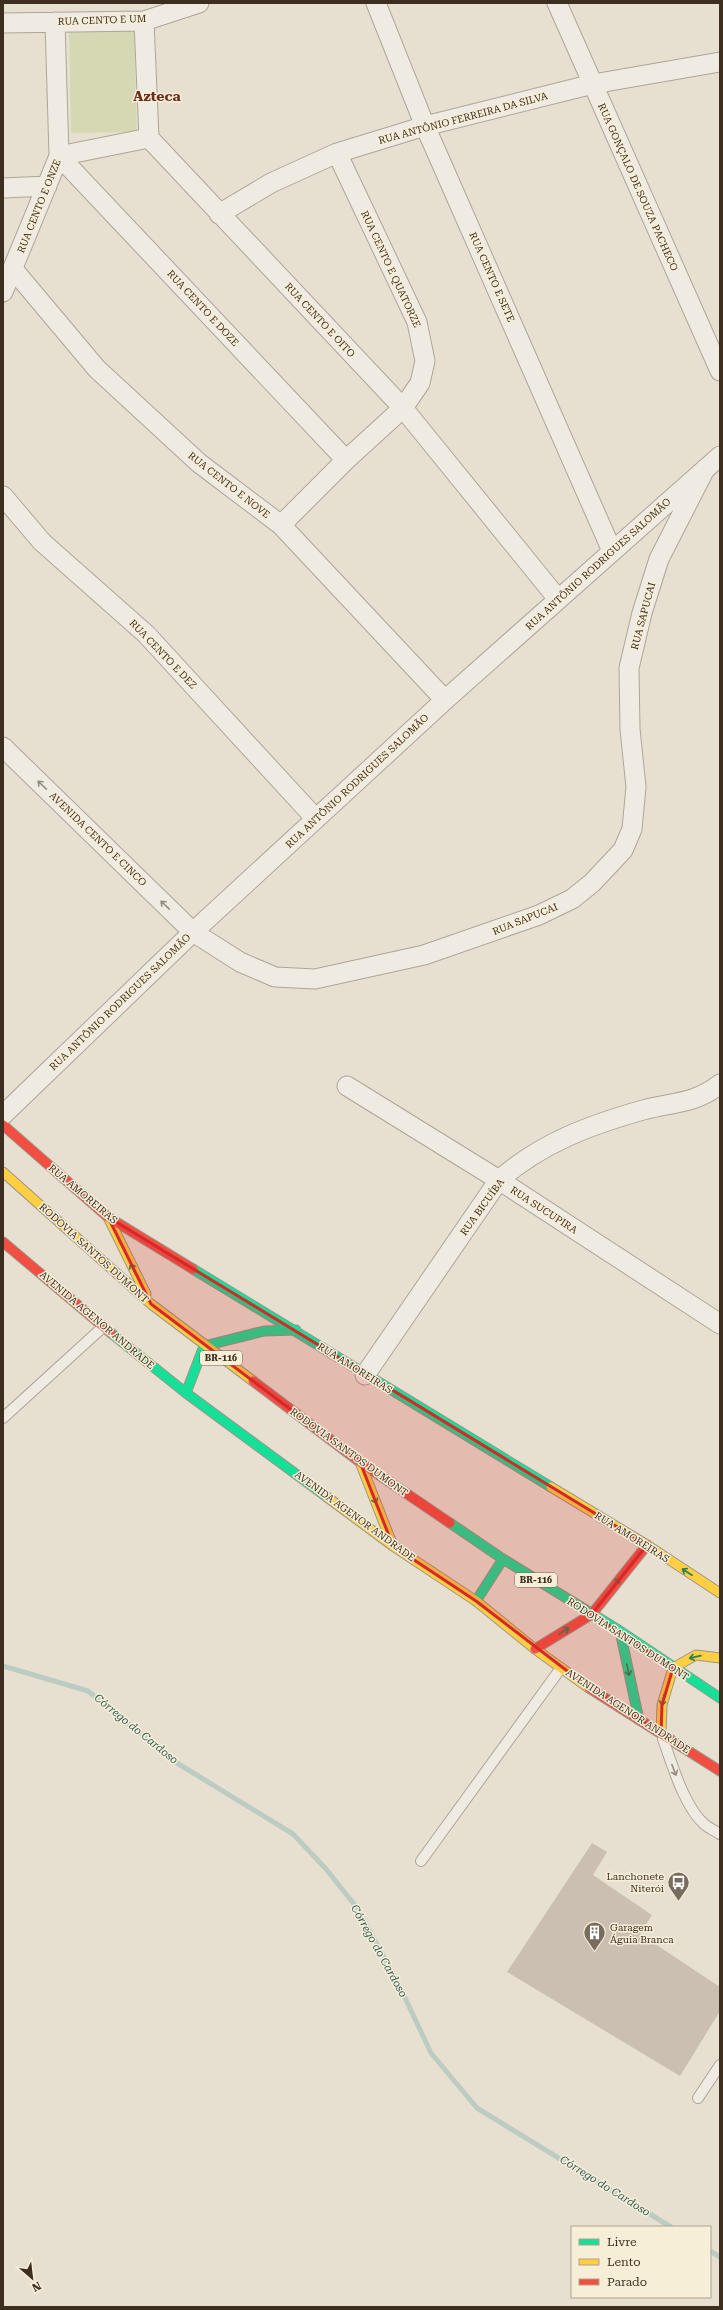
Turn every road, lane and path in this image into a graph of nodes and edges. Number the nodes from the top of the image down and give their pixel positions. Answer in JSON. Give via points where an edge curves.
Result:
{"nodes":[{"id":1,"x":198,"y":3,"type":"edge"},
{"id":2,"x":376,"y":3,"type":"edge"},
{"id":3,"x":557,"y":3,"type":"edge"},
{"id":4,"x":144,"y":21,"type":"junction"},
{"id":5,"x":55,"y":22,"type":"junction"},
{"id":6,"x":3,"y":23,"type":"edge"},
{"id":7,"x":720,"y":62,"type":"edge"},
{"id":8,"x":592,"y":84,"type":"junction"},
{"id":9,"x":425,"y":126,"type":"junction"},
{"id":10,"x":149,"y":138,"type":"junction"},
{"id":11,"x":337,"y":153,"type":"junction"},
{"id":12,"x":59,"y":156,"type":"junction"},
{"id":13,"x":46,"y":186,"type":"junction"},
{"id":14,"x":3,"y":188,"type":"edge"},
{"id":15,"x":219,"y":214,"type":"junction"},
{"id":16,"x":13,"y":269,"type":"junction"},
{"id":17,"x":3,"y":292,"type":"edge"},
{"id":18,"x":720,"y":371,"type":"edge"},
{"id":19,"x":403,"y":408,"type":"junction"},
{"id":20,"x":720,"y":456,"type":"edge"},
{"id":21,"x":346,"y":460,"type":"junction"},
{"id":22,"x":705,"y":469,"type":"junction"},
{"id":23,"x":3,"y":496,"type":"edge"},
{"id":24,"x":281,"y":525,"type":"junction"},
{"id":25,"x":612,"y":550,"type":"junction"},
{"id":26,"x":558,"y":600,"type":"junction"},
{"id":27,"x":445,"y":700,"type":"junction"},
{"id":28,"x":3,"y":747,"type":"edge"},
{"id":29,"x":316,"y":820,"type":"junction"},
{"id":30,"x":193,"y":932,"type":"junction"},
{"id":31,"x":720,"y":1084,"type":"edge"},
{"id":32,"x":347,"y":1086,"type":"dead end"},
{"id":33,"x":3,"y":1115,"type":"edge"},
{"id":34,"x":3,"y":1125,"type":"edge"},
{"id":35,"x":3,"y":1172,"type":"edge"},
{"id":36,"x":499,"y":1180,"type":"junction"},
{"id":37,"x":108,"y":1217,"type":"junction"},
{"id":38,"x":3,"y":1242,"type":"edge"},
{"id":39,"x":151,"y":1304,"type":"junction"},
{"id":40,"x":720,"y":1324,"type":"edge"},
{"id":41,"x":103,"y":1327,"type":"junction"},
{"id":42,"x":296,"y":1330,"type":"junction"},
{"id":43,"x":204,"y":1346,"type":"junction"},
{"id":44,"x":365,"y":1375,"type":"junction"},
{"id":45,"x":186,"y":1394,"type":"junction"},
{"id":46,"x":3,"y":1418,"type":"edge"},
{"id":47,"x":360,"y":1462,"type":"junction"},
{"id":48,"x":647,"y":1545,"type":"junction"},
{"id":49,"x":393,"y":1546,"type":"junction"},
{"id":50,"x":503,"y":1559,"type":"junction"},
{"id":51,"x":720,"y":1593,"type":"edge"},
{"id":52,"x":476,"y":1601,"type":"junction"},
{"id":53,"x":592,"y":1614,"type":"junction"},
{"id":54,"x":620,"y":1631,"type":"junction"},
{"id":55,"x":536,"y":1648,"type":"junction"},
{"id":56,"x":720,"y":1658,"type":"edge"},
{"id":57,"x":561,"y":1668,"type":"junction"},
{"id":58,"x":673,"y":1668,"type":"junction"},
{"id":59,"x":720,"y":1698,"type":"edge"},
{"id":60,"x":639,"y":1720,"type":"junction"},
{"id":61,"x":661,"y":1733,"type":"junction"},
{"id":62,"x":720,"y":1772,"type":"edge"},
{"id":63,"x":720,"y":1834,"type":"edge"},
{"id":64,"x":421,"y":1861,"type":"dead end"},
{"id":65,"x":720,"y":2065,"type":"edge"},
{"id":66,"x":698,"y":2098,"type":"dead end"}],
"edges":[{"from":1,"to":4,"type":"street","name":"RUA CENTO E UM"},
{"from":2,"to":9,"type":"street","name":"RUA CENTO E SETE"},
{"from":3,"to":8,"type":"street","name":"RUA GONÇALO DE SOUZA PACHECO"},
{"from":4,"to":5,"type":"street","name":"RUA CENTO E UM"},
{"from":4,"to":10,"type":"street"},
{"from":5,"to":6,"type":"street","name":"RUA CENTO E UM"},
{"from":5,"to":12,"type":"street","name":"RUA CENTO E ONZE"},
{"from":7,"to":8,"type":"street","name":"RUA ANTÔNIO FERREIRA DA SILVA"},
{"from":8,"to":9,"type":"street","name":"RUA ANTÔNIO FERREIRA DA SILVA"},
{"from":8,"to":18,"type":"street","name":"RUA GONÇALO DE SOUZA PACHECO"},
{"from":9,"to":11,"type":"street","name":"RUA ANTÔNIO FERREIRA DA SILVA"},
{"from":9,"to":25,"type":"street","name":"RUA CENTO E SETE"},
{"from":10,"to":12,"type":"street"},
{"from":10,"to":15,"type":"street","name":"RUA CENTO E OITO"},
{"from":11,"to":15,"type":"street","name":"RUA ANTÔNIO FERREIRA DA SILVA","via":[[271,183]]},
{"from":11,"to":19,"type":"street","name":"RUA CENTO E QUATORZE","via":[[417,322],[422,340],[425,360],[420,383]]},
{"from":12,"to":13,"type":"street","name":"RUA CENTO E ONZE"},
{"from":12,"to":21,"type":"street","name":"RUA CENTO E DOZE"},
{"from":13,"to":14,"type":"street"},
{"from":13,"to":16,"type":"street","name":"RUA CENTO E ONZE"},
{"from":15,"to":19,"type":"street","name":"RUA CENTO E OITO"},
{"from":16,"to":17,"type":"street","name":"RUA CENTO E ONZE"},
{"from":16,"to":24,"type":"street","name":"RUA CENTO E NOVE","via":[[77,347],[128,398],[199,463]]},
{"from":19,"to":21,"type":"street","name":"RUA CENTO E QUATORZE"},
{"from":19,"to":26,"type":"street","name":"RUA CENTO E OITO"},
{"from":20,"to":22,"type":"street","name":"RUA ANTÔNIO RODRIGUES SALOMÃO"},
{"from":21,"to":24,"type":"street","name":"RUA CENTO E QUATORZE"},
{"from":22,"to":25,"type":"street","name":"RUA ANTÔNIO RODRIGUES SALOMÃO"},
{"from":22,"to":30,"type":"street","name":"RUA SAPUCAI","via":[[659,559],[642,613],[629,668],[630,729],[636,787],[632,828],[622,850],[592,883],[572,898],[539,915],[472,939],[424,955],[315,979],[275,977],[240,962]]},
{"from":23,"to":29,"type":"street","name":"RUA CENTO E DEZ","via":[[42,542],[146,634]]},
{"from":24,"to":27,"type":"street","name":"RUA CENTO E NOVE"},
{"from":25,"to":26,"type":"street","name":"RUA ANTÔNIO RODRIGUES SALOMÃO"},
{"from":26,"to":27,"type":"street","name":"RUA ANTÔNIO RODRIGUES SALOMÃO"},
{"from":27,"to":29,"type":"street","name":"RUA ANTÔNIO RODRIGUES SALOMÃO"},
{"from":30,"to":28,"type":"street","name":"AVENIDA CENTO E CINCO","one_way":true},
{"from":29,"to":30,"type":"street","name":"RUA ANTÔNIO RODRIGUES SALOMÃO"},
{"from":30,"to":33,"type":"street","name":"RUA ANTÔNIO RODRIGUES SALOMÃO"},
{"from":31,"to":36,"type":"street","name":"RUA BICUÍBA","via":[[694,1100],[656,1107],[578,1131],[529,1156]]},
{"from":32,"to":36,"type":"street","name":"RUA SUCUPIRA"},
{"from":34,"to":37,"type":"main road","name":"RUA AMOREIRAS"},
{"from":35,"to":39,"type":"main road","name":"RODOVIA SANTOS DUMONT","number":"BR-116"},
{"from":36,"to":40,"type":"street","name":"RUA SUCUPIRA"},
{"from":36,"to":44,"type":"street","name":"RUA BICUÍBA"},
{"from":39,"to":37,"type":"main road","one_way":true},
{"from":37,"to":42,"type":"main road","name":"RUA AMOREIRAS"},
{"from":38,"to":41,"type":"main road","name":"AVENIDA AGENOR ANDRADE"},
{"from":39,"to":43,"type":"main road","name":"RODOVIA SANTOS DUMONT","number":"BR-116"},
{"from":41,"to":45,"type":"main road","name":"AVENIDA AGENOR ANDRADE"},
{"from":41,"to":46,"type":"lane"},
{"from":42,"to":43,"type":"main road","via":[[264,1330]]},
{"from":42,"to":44,"type":"main road","name":"RUA AMOREIRAS"},
{"from":43,"to":45,"type":"main road"},
{"from":43,"to":47,"type":"main road","name":"RODOVIA SANTOS DUMONT","number":"BR-116"},
{"from":44,"to":48,"type":"main road","name":"RUA AMOREIRAS"},
{"from":45,"to":49,"type":"main road","name":"AVENIDA AGENOR ANDRADE"},
{"from":47,"to":49,"type":"main road","one_way":true},
{"from":47,"to":50,"type":"main road","name":"RODOVIA SANTOS DUMONT","number":"BR-116"},
{"from":51,"to":48,"type":"main road","name":"RUA AMOREIRAS","one_way":true},
{"from":53,"to":48,"type":"main road","one_way":true},
{"from":49,"to":52,"type":"main road","name":"AVENIDA AGENOR ANDRADE"},
{"from":50,"to":52,"type":"main road"},
{"from":50,"to":53,"type":"main road","name":"RODOVIA SANTOS DUMONT","number":"BR-116"},
{"from":52,"to":55,"type":"main road","name":"AVENIDA AGENOR ANDRADE"},
{"from":53,"to":54,"type":"main road","name":"RODOVIA SANTOS DUMONT","number":"BR-116"},
{"from":55,"to":53,"type":"main road","one_way":true},
{"from":54,"to":58,"type":"main road","name":"RODOVIA SANTOS DUMONT","number":"BR-116"},
{"from":54,"to":60,"type":"main road","one_way":true},
{"from":55,"to":57,"type":"main road","name":"AVENIDA AGENOR ANDRADE"},
{"from":56,"to":58,"type":"main road","one_way":true,"via":[[696,1655]]},
{"from":57,"to":60,"type":"main road","name":"AVENIDA AGENOR ANDRADE"},
{"from":57,"to":64,"type":"lane"},
{"from":58,"to":59,"type":"main road","name":"RODOVIA SANTOS DUMONT","number":"BR-116"},
{"from":58,"to":61,"type":"main road","one_way":true,"via":[[662,1704]]},
{"from":60,"to":61,"type":"main road","name":"AVENIDA AGENOR ANDRADE"},
{"from":61,"to":62,"type":"main road","name":"AVENIDA AGENOR ANDRADE"},
{"from":61,"to":63,"type":"lane","one_way":true,"via":[[674,1771],[693,1809],[704,1824]]},
{"from":65,"to":66,"type":"lane"}]}
